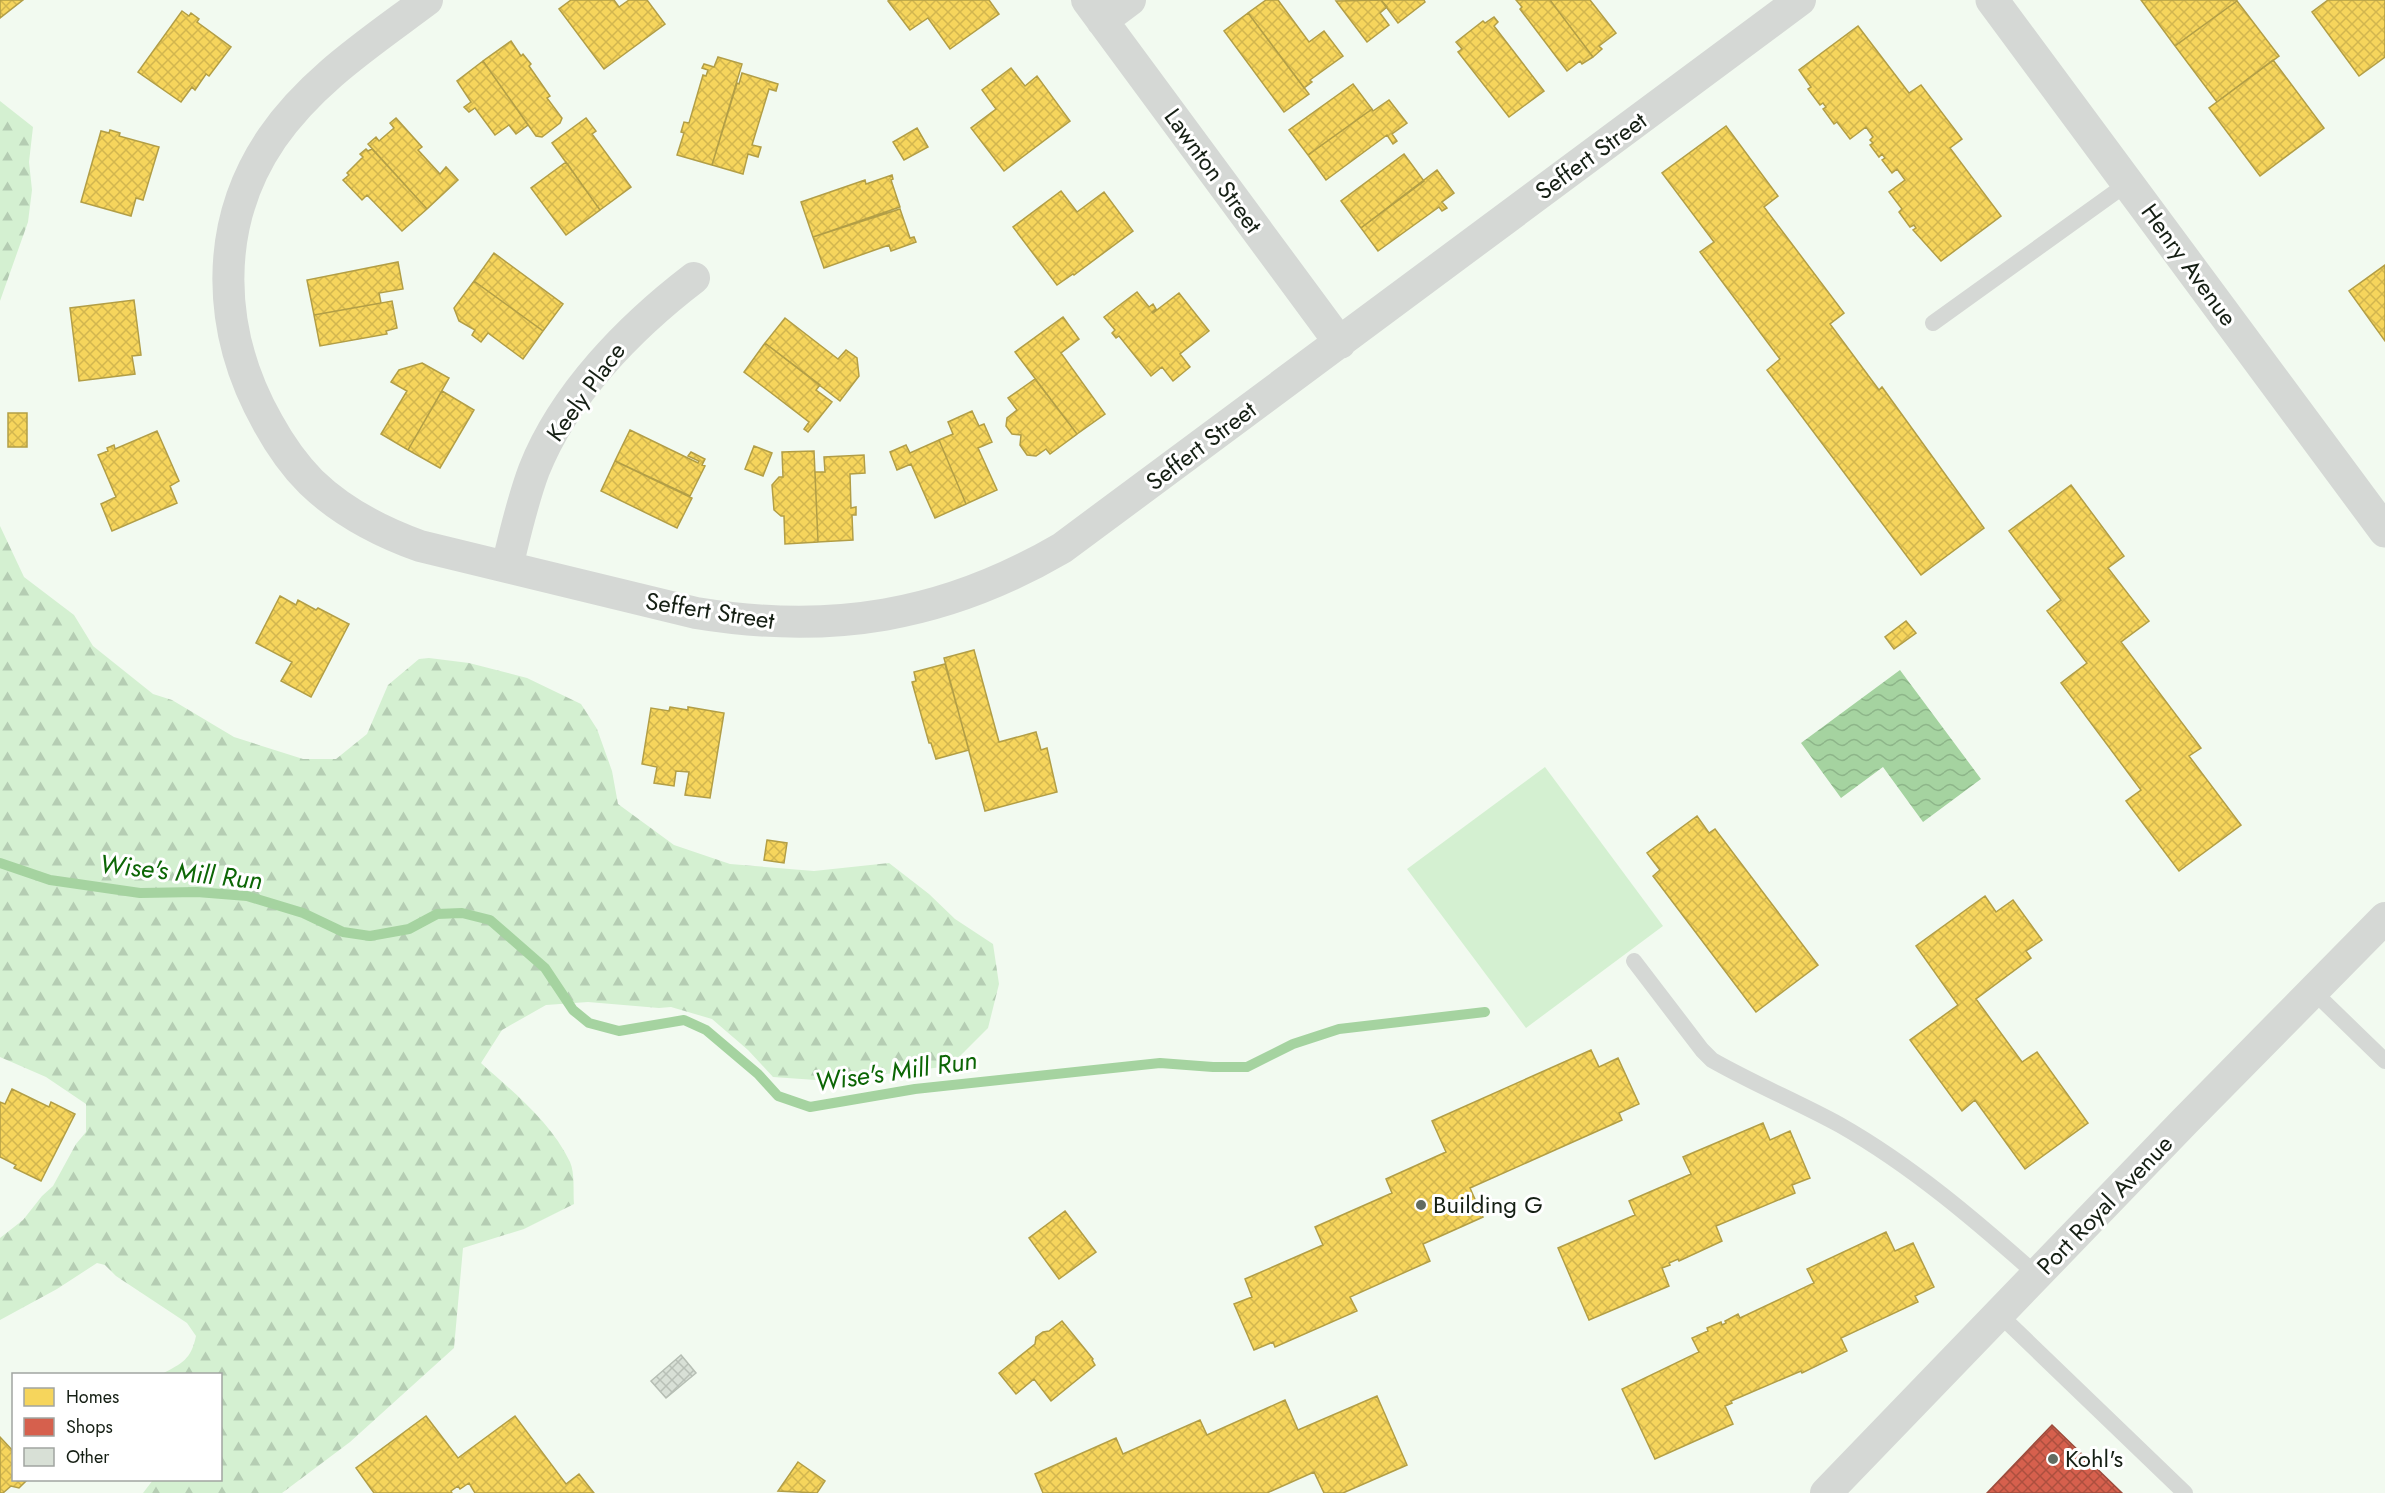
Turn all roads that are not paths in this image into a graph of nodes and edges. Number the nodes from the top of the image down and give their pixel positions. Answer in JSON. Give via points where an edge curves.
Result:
{"nodes":[{"id":1,"x":427,"y":0,"type":"edge"},
{"id":2,"x":1130,"y":0,"type":"edge"},
{"id":3,"x":1800,"y":0,"type":"edge"},
{"id":4,"x":1992,"y":0,"type":"edge"},
{"id":5,"x":1094,"y":10,"type":"edge"},
{"id":6,"x":2128,"y":183,"type":"junction"},
{"id":7,"x":694,"y":278,"type":"dead end"},
{"id":8,"x":1933,"y":323,"type":"dead end"},
{"id":9,"x":1340,"y":343,"type":"junction"},
{"id":10,"x":2385,"y":531,"type":"edge"},
{"id":11,"x":507,"y":567,"type":"junction"},
{"id":12,"x":2385,"y":918,"type":"edge"},
{"id":13,"x":1634,"y":961,"type":"dead end"},
{"id":14,"x":2313,"y":992,"type":"junction"},
{"id":15,"x":2385,"y":1061,"type":"edge"},
{"id":16,"x":2037,"y":1275,"type":"junction"},
{"id":17,"x":2000,"y":1316,"type":"junction"},
{"id":18,"x":1826,"y":1493,"type":"edge"},
{"id":19,"x":2185,"y":1493,"type":"edge"}],
"edges":[{"from":1,"to":11,"type":"street","name":"Seffert Street","via":[[317,84],[271,140],[239,205],[230,249],[231,324],[254,398],[293,461],[322,491],[349,513],[396,537]]},
{"from":2,"to":5,"type":"street"},
{"from":3,"to":9,"type":"street","name":"Seffert Street"},
{"from":4,"to":6,"type":"main road","name":"Henry Avenue"},
{"from":5,"to":9,"type":"street","name":"Lawnton Street"},
{"from":6,"to":8,"type":"lane"},
{"from":6,"to":10,"type":"main road","name":"Henry Avenue"},
{"from":7,"to":11,"type":"street","name":"Keely Place","via":[[636,326],[571,405],[535,468],[519,512]]},
{"from":9,"to":11,"type":"street","name":"Seffert Street","via":[[1062,548],[999,582],[939,603],[826,622],[742,621]]},
{"from":12,"to":14,"type":"street","name":"Port Royal Avenue"},
{"from":13,"to":16,"type":"lane","via":[[1712,1060],[1840,1125],[1891,1157],[1958,1205]]},
{"from":14,"to":15,"type":"lane"},
{"from":14,"to":16,"type":"street","name":"Port Royal Avenue"},
{"from":16,"to":17,"type":"street","name":"Port Royal Avenue"},
{"from":17,"to":18,"type":"street","name":"Port Royal Avenue"},
{"from":17,"to":19,"type":"lane"}]}
